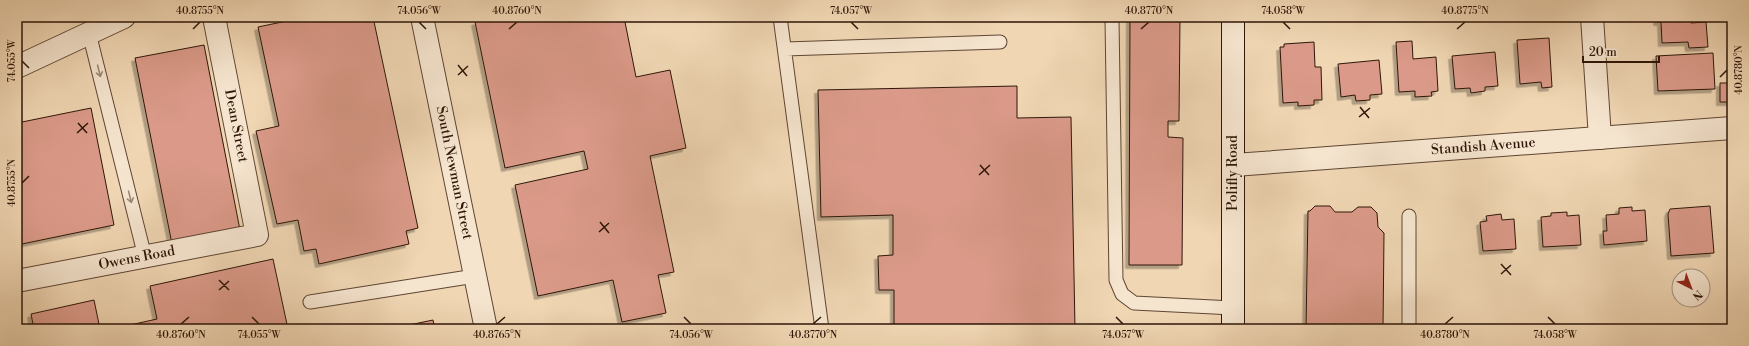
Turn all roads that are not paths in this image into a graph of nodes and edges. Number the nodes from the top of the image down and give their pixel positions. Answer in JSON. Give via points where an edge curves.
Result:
{"nodes":[{"id":1,"x":124,"y":17,"type":"edge"},
{"id":2,"x":214,"y":17,"type":"edge"},
{"id":3,"x":422,"y":17,"type":"edge"},
{"id":4,"x":780,"y":17,"type":"edge"},
{"id":5,"x":1233,"y":17,"type":"edge"},
{"id":6,"x":1592,"y":17,"type":"edge"},
{"id":7,"x":1112,"y":19,"type":"dead end"},
{"id":8,"x":89,"y":33,"type":"junction"},
{"id":9,"x":1000,"y":42,"type":"dead end"},
{"id":10,"x":785,"y":49,"type":"junction"},
{"id":11,"x":17,"y":67,"type":"edge"},
{"id":12,"x":1732,"y":128,"type":"edge"},
{"id":13,"x":1600,"y":138,"type":"junction"},
{"id":14,"x":1234,"y":165,"type":"junction"},
{"id":15,"x":1409,"y":216,"type":"dead end"},
{"id":16,"x":257,"y":235,"type":"joint"},
{"id":17,"x":145,"y":257,"type":"junction"},
{"id":18,"x":475,"y":276,"type":"junction"},
{"id":19,"x":17,"y":281,"type":"edge"},
{"id":20,"x":310,"y":302,"type":"dead end"},
{"id":21,"x":1233,"y":318,"type":"edge"},
{"id":22,"x":486,"y":329,"type":"edge"},
{"id":23,"x":822,"y":329,"type":"edge"},
{"id":24,"x":1409,"y":329,"type":"edge"}],
"edges":[{"from":1,"to":8,"type":"street"},
{"from":2,"to":16,"type":"street","name":"Dean Street"},
{"from":3,"to":18,"type":"street","name":"South Newman Street"},
{"from":4,"to":10,"type":"lane"},
{"from":5,"to":14,"type":"street","name":"Polifly Road"},
{"from":6,"to":13,"type":"street"},
{"from":7,"to":21,"type":"lane","via":[[1116,280],[1122,294],[1134,303]]},
{"from":8,"to":11,"type":"street"},
{"from":8,"to":17,"type":"lane","one_way":true},
{"from":9,"to":10,"type":"lane"},
{"from":10,"to":23,"type":"lane"},
{"from":12,"to":13,"type":"street","name":"Standish Avenue"},
{"from":13,"to":14,"type":"street","name":"Standish Avenue"},
{"from":14,"to":21,"type":"street","name":"Polifly Road"},
{"from":15,"to":24,"type":"lane"},
{"from":16,"to":17,"type":"street","name":"Owens Road"},
{"from":17,"to":19,"type":"street","name":"Owens Road"},
{"from":18,"to":20,"type":"lane"},
{"from":18,"to":22,"type":"street","name":"South Newman Street"}]}
